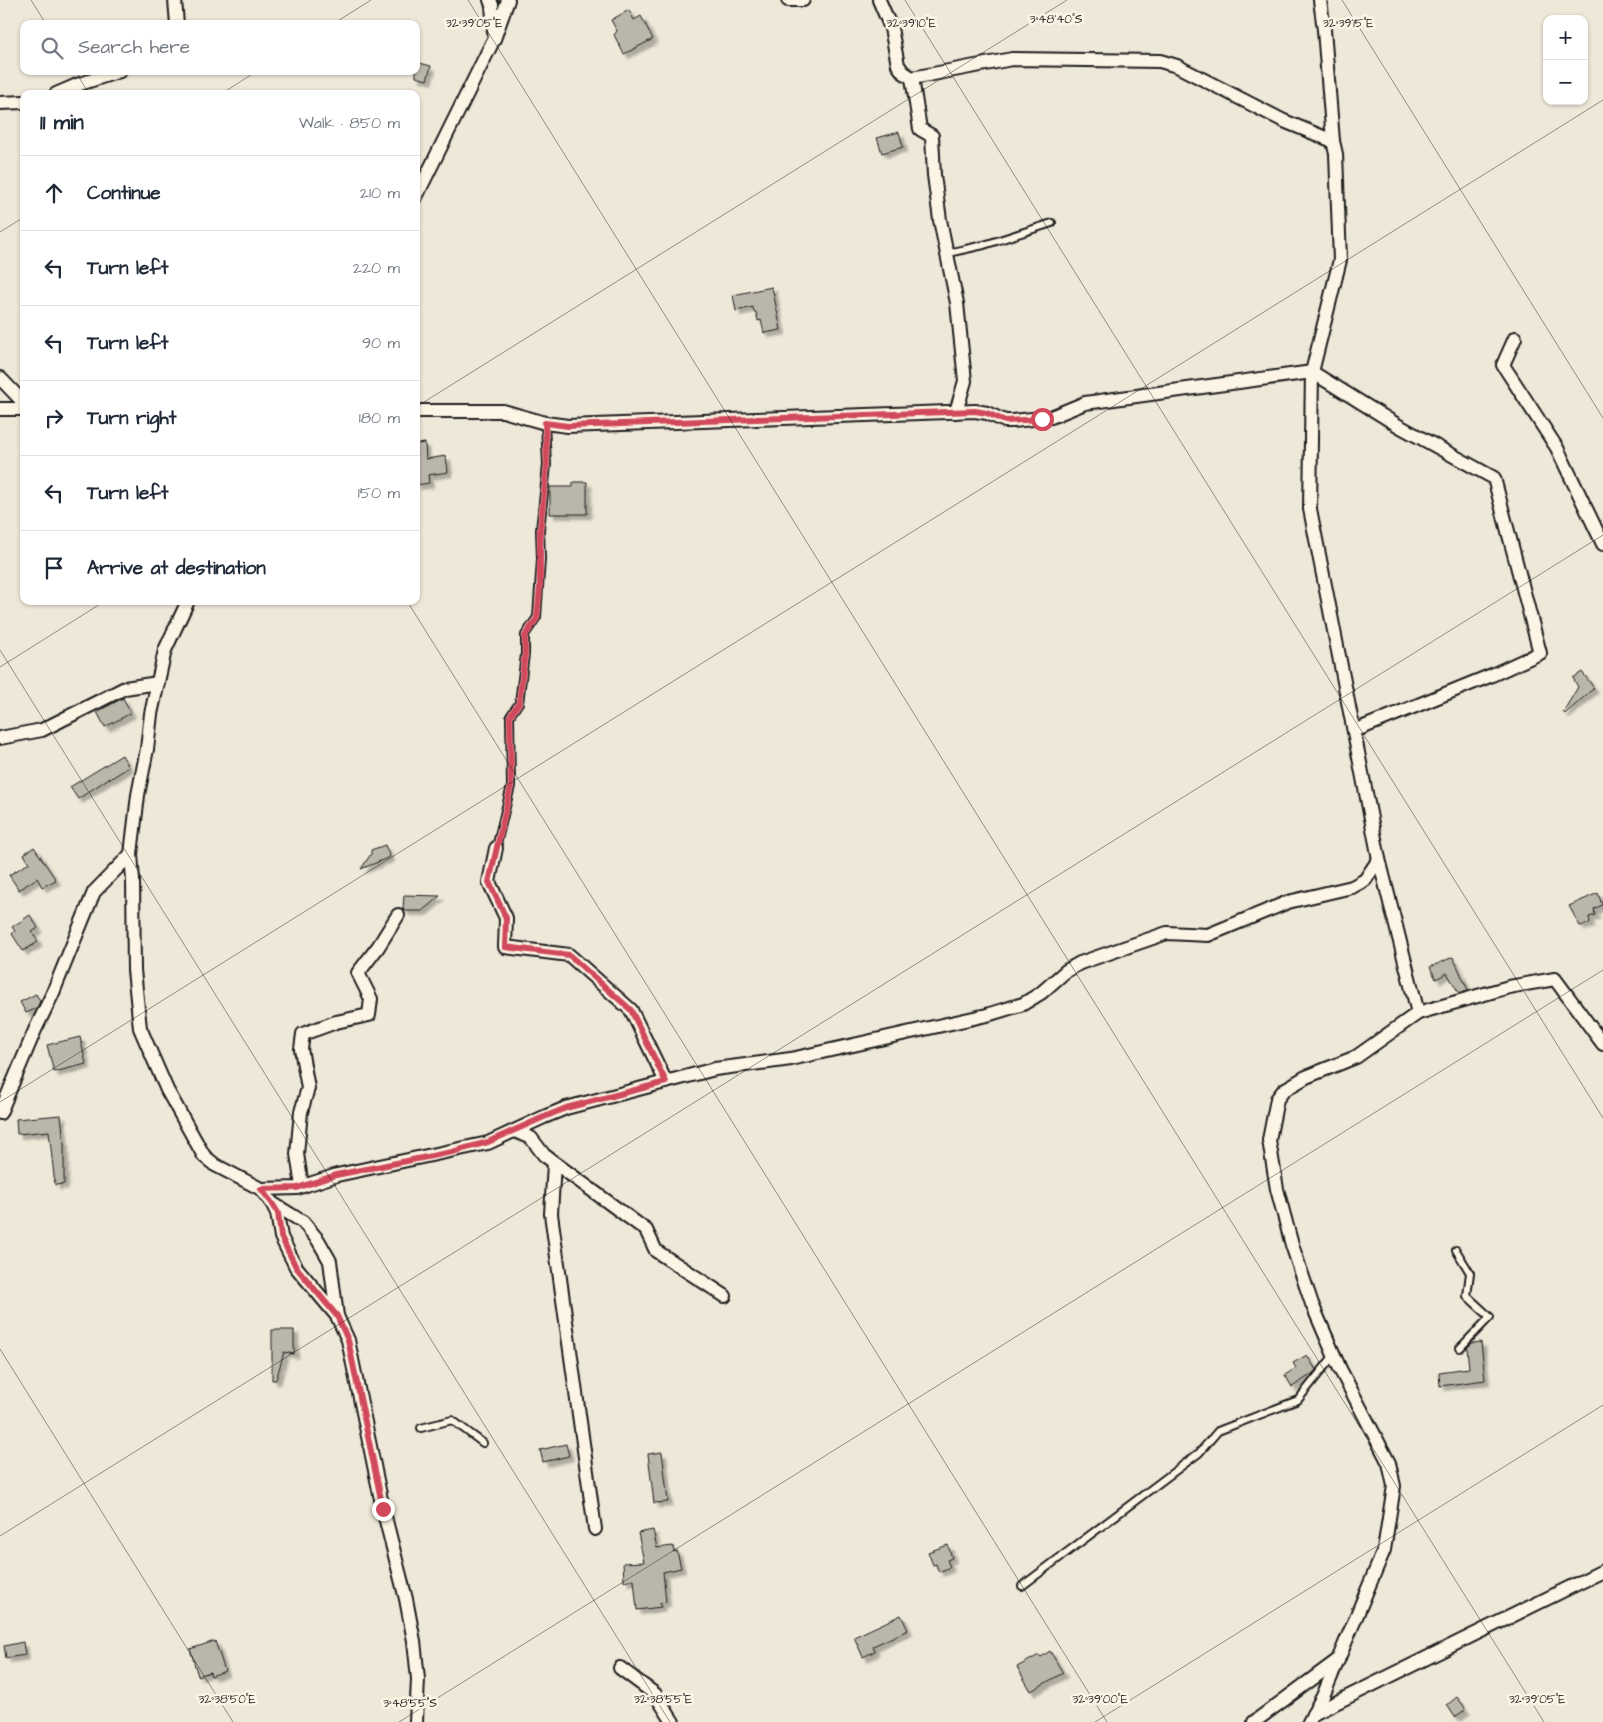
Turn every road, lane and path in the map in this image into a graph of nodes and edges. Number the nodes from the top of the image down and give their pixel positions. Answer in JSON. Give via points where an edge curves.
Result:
{"nodes":[{"id":1,"x":176,"y":0,"type":"edge"},
{"id":2,"x":490,"y":0,"type":"edge"},
{"id":3,"x":508,"y":0,"type":"edge"},
{"id":4,"x":788,"y":0,"type":"edge"},
{"id":5,"x":803,"y":0,"type":"edge"},
{"id":6,"x":879,"y":0,"type":"edge"},
{"id":7,"x":1320,"y":0,"type":"edge"},
{"id":8,"x":177,"y":20,"type":"edge"},
{"id":9,"x":494,"y":38,"type":"junction"},
{"id":10,"x":111,"y":75,"type":"edge"},
{"id":11,"x":912,"y":78,"type":"junction"},
{"id":12,"x":76,"y":90,"type":"edge"},
{"id":13,"x":20,"y":102,"type":"edge"},
{"id":14,"x":0,"y":104,"type":"edge"},
{"id":15,"x":1333,"y":141,"type":"junction"},
{"id":16,"x":420,"y":189,"type":"edge"},
{"id":17,"x":1052,"y":223,"type":"dead end"},
{"id":18,"x":948,"y":253,"type":"junction"},
{"id":19,"x":1516,"y":338,"type":"dead end"},
{"id":20,"x":1312,"y":372,"type":"junction"},
{"id":21,"x":0,"y":378,"type":"edge"},
{"id":22,"x":20,"y":399,"type":"edge"},
{"id":23,"x":0,"y":409,"type":"edge"},
{"id":24,"x":20,"y":409,"type":"edge"},
{"id":25,"x":420,"y":411,"type":"edge"},
{"id":26,"x":956,"y":412,"type":"junction"},
{"id":27,"x":545,"y":423,"type":"junction"},
{"id":28,"x":1603,"y":544,"type":"edge"},
{"id":29,"x":186,"y":605,"type":"edge"},
{"id":30,"x":158,"y":683,"type":"junction"},
{"id":31,"x":1354,"y":731,"type":"junction"},
{"id":32,"x":0,"y":738,"type":"edge"},
{"id":33,"x":496,"y":848,"type":"joint"},
{"id":34,"x":131,"y":854,"type":"junction"},
{"id":35,"x":1378,"y":859,"type":"junction"},
{"id":36,"x":398,"y":915,"type":"dead end"},
{"id":37,"x":1418,"y":1013,"type":"junction"},
{"id":38,"x":1603,"y":1044,"type":"edge"},
{"id":39,"x":666,"y":1082,"type":"junction"},
{"id":40,"x":0,"y":1113,"type":"edge"},
{"id":41,"x":515,"y":1131,"type":"junction"},
{"id":42,"x":554,"y":1163,"type":"junction"},
{"id":43,"x":302,"y":1186,"type":"junction"},
{"id":44,"x":261,"y":1189,"type":"junction"},
{"id":45,"x":272,"y":1203,"type":"junction"},
{"id":46,"x":1456,"y":1250,"type":"dead end"},
{"id":47,"x":726,"y":1296,"type":"dead end"},
{"id":48,"x":337,"y":1316,"type":"junction"},
{"id":49,"x":1460,"y":1348,"type":"dead end"},
{"id":50,"x":1334,"y":1355,"type":"junction"},
{"id":51,"x":421,"y":1428,"type":"dead end"},
{"id":52,"x":483,"y":1443,"type":"dead end"},
{"id":53,"x":595,"y":1529,"type":"dead end"},
{"id":54,"x":1603,"y":1571,"type":"edge"},
{"id":55,"x":1022,"y":1586,"type":"dead end"},
{"id":56,"x":1338,"y":1660,"type":"junction"},
{"id":57,"x":620,"y":1668,"type":"dead end"},
{"id":58,"x":1311,"y":1718,"type":"edge"},
{"id":59,"x":416,"y":1722,"type":"edge"},
{"id":60,"x":672,"y":1722,"type":"edge"},
{"id":61,"x":1254,"y":1722,"type":"edge"}],
"edges":[{"from":1,"to":8,"type":"street"},
{"from":2,"to":9,"type":"street"},
{"from":3,"to":9,"type":"street"},
{"from":4,"to":5,"type":"street"},
{"from":6,"to":11,"type":"street","via":[[891,28],[898,65]]},
{"from":7,"to":15,"type":"street"},
{"from":9,"to":16,"type":"street"},
{"from":10,"to":12,"type":"street"},
{"from":11,"to":15,"type":"street","via":[[1012,59],[1160,61],[1177,66],[1284,121]]},
{"from":11,"to":18,"type":"street","via":[[920,129],[932,136],[940,220]]},
{"from":13,"to":14,"type":"street"},
{"from":15,"to":20,"type":"street","via":[[1340,260]]},
{"from":17,"to":18,"type":"lane"},
{"from":18,"to":26,"type":"street","via":[[965,381]]},
{"from":19,"to":28,"type":"street","via":[[1503,365],[1557,448]]},
{"from":20,"to":26,"type":"street","via":[[1085,403],[1042,419],[1005,421],[980,411]]},
{"from":20,"to":31,"type":"street","via":[[1310,510]]},
{"from":20,"to":31,"type":"street","via":[[1399,426],[1494,478],[1540,653]]},
{"from":21,"to":22,"type":"street"},
{"from":23,"to":24,"type":"street"},
{"from":25,"to":27,"type":"street","via":[[503,411]]},
{"from":26,"to":27,"type":"street","via":[[568,426]]},
{"from":27,"to":33,"type":"lane","via":[[547,465],[540,530],[537,618],[525,636],[519,703],[510,716],[511,786]]},
{"from":29,"to":30,"type":"street","via":[[165,650]]},
{"from":30,"to":32,"type":"street","via":[[124,688],[42,730]]},
{"from":30,"to":34,"type":"street"},
{"from":31,"to":35,"type":"street"},
{"from":33,"to":39,"type":"street","via":[[489,882],[506,918],[505,947],[569,955],[631,1010]]},
{"from":34,"to":40,"type":"street","via":[[94,892]]},
{"from":34,"to":44,"type":"street","via":[[134,970],[140,1028],[167,1090],[204,1156]]},
{"from":35,"to":37,"type":"street"},
{"from":35,"to":39,"type":"street","via":[[1365,880],[1352,887],[1288,902],[1208,935],[1167,933],[1080,963],[1022,1004],[791,1059],[715,1069]]},
{"from":36,"to":43,"type":"street","via":[[358,973],[371,999],[369,1016],[336,1022],[303,1034],[301,1049],[308,1088],[301,1112],[297,1154]]},
{"from":37,"to":38,"type":"street","via":[[1509,987],[1555,979]]},
{"from":37,"to":50,"type":"street","via":[[1356,1057],[1292,1084],[1277,1099],[1270,1140],[1277,1189],[1312,1304]]},
{"from":39,"to":41,"type":"street","via":[[566,1108]]},
{"from":41,"to":42,"type":"street","via":[[531,1138]]},
{"from":41,"to":43,"type":"street","via":[[452,1152],[336,1175]]},
{"from":42,"to":47,"type":"street","via":[[646,1230],[656,1251]]},
{"from":42,"to":53,"type":"street","via":[[551,1214]]},
{"from":43,"to":44,"type":"street"},
{"from":44,"to":45,"type":"street"},
{"from":45,"to":48,"type":"street","via":[[278,1213],[281,1237],[296,1267]]},
{"from":45,"to":48,"type":"street","via":[[303,1222],[318,1240],[330,1261]]},
{"from":46,"to":49,"type":"lane","via":[[1470,1273],[1467,1296],[1490,1317]]},
{"from":48,"to":59,"type":"street","via":[[348,1340],[385,1519],[406,1599],[418,1679]]},
{"from":50,"to":55,"type":"lane","via":[[1298,1400],[1218,1431],[1199,1453]]},
{"from":50,"to":56,"type":"street","via":[[1389,1463],[1394,1486],[1384,1550]]},
{"from":51,"to":52,"type":"lane","via":[[452,1420]]},
{"from":54,"to":58,"type":"street"},
{"from":56,"to":58,"type":"street"},
{"from":56,"to":61,"type":"street"},
{"from":57,"to":60,"type":"street","via":[[655,1694]]}]}
